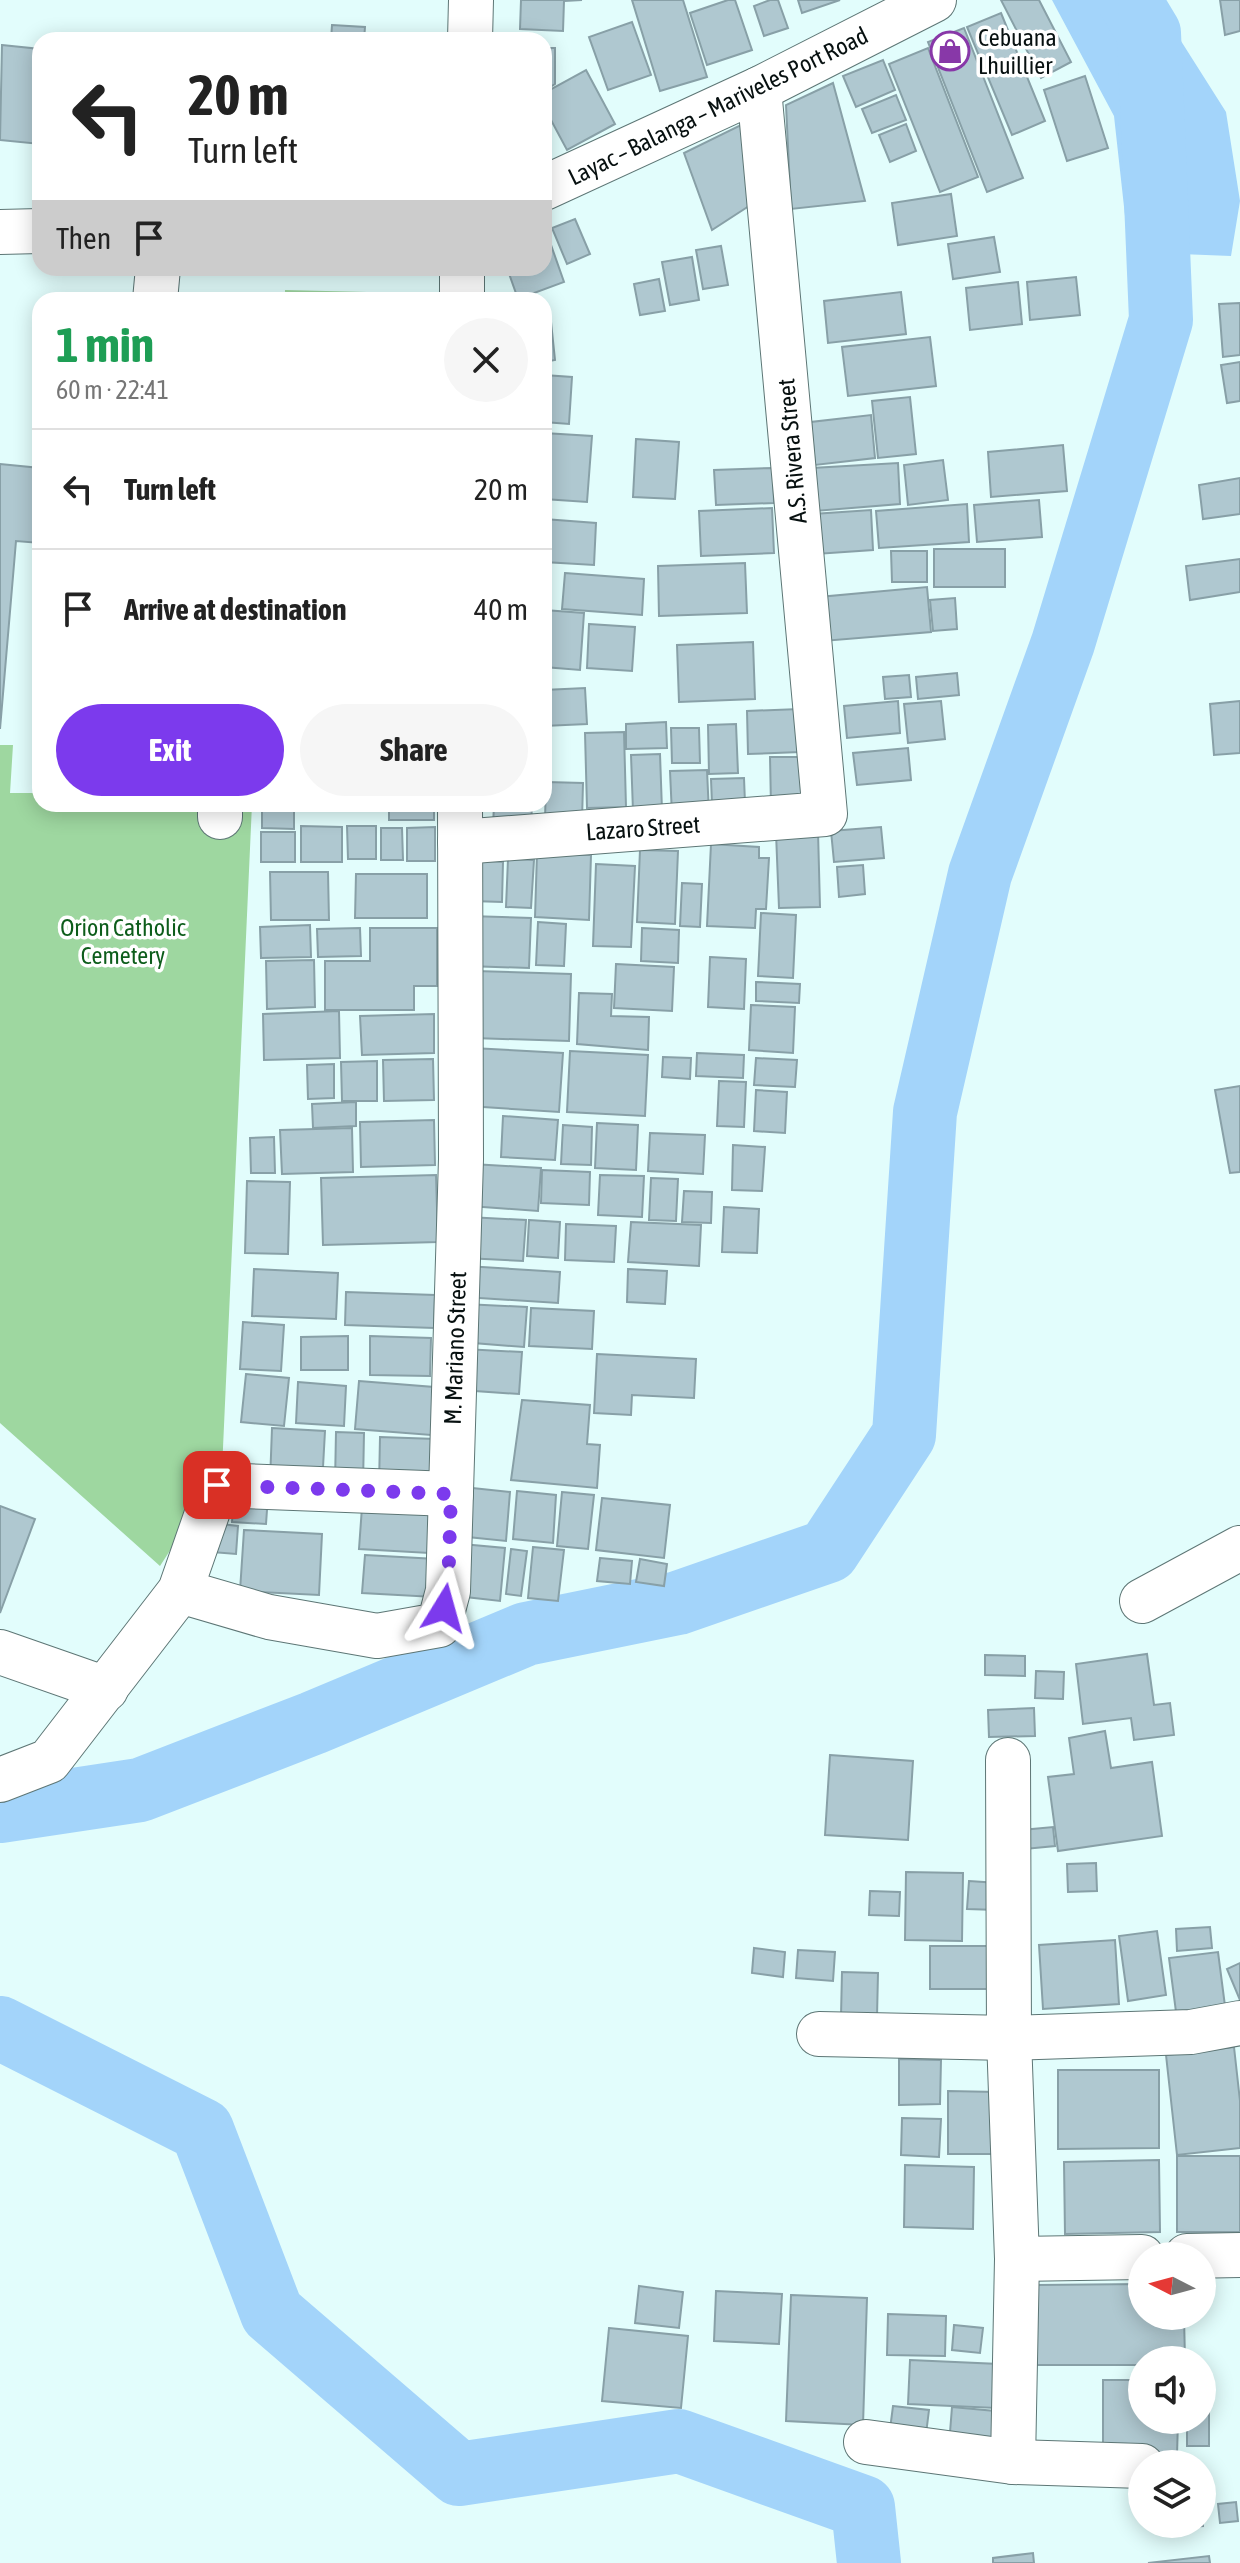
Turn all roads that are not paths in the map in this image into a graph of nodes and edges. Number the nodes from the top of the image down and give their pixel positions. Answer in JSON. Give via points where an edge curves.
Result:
{"nodes":[{"id":1,"x":471,"y":0,"type":"edge"},
{"id":2,"x":934,"y":0,"type":"edge"},
{"id":3,"x":470,"y":32,"type":"edge"},
{"id":4,"x":759,"y":89,"type":"junction"},
{"id":5,"x":552,"y":184,"type":"edge"},
{"id":6,"x":32,"y":231,"type":"edge"},
{"id":7,"x":0,"y":232,"type":"edge"},
{"id":8,"x":825,"y":814,"type":"joint"},
{"id":9,"x":460,"y":823,"type":"edge"},
{"id":10,"x":451,"y":1494,"type":"junction"},
{"id":11,"x":1240,"y":1548,"type":"edge"},
{"id":12,"x":180,"y":1591,"type":"junction"},
{"id":13,"x":1142,"y":1601,"type":"dead end"},
{"id":14,"x":0,"y":1652,"type":"edge"},
{"id":15,"x":106,"y":1689,"type":"junction"},
{"id":16,"x":1008,"y":1760,"type":"dead end"},
{"id":17,"x":0,"y":1780,"type":"edge"},
{"id":18,"x":1240,"y":2023,"type":"edge"},
{"id":19,"x":819,"y":2034,"type":"dead end"},
{"id":20,"x":1009,"y":2038,"type":"junction"},
{"id":21,"x":1216,"y":2255,"type":"edge"},
{"id":22,"x":1240,"y":2255,"type":"edge"},
{"id":23,"x":1128,"y":2257,"type":"edge"},
{"id":24,"x":1017,"y":2259,"type":"junction"},
{"id":25,"x":866,"y":2442,"type":"dead end"},
{"id":26,"x":1013,"y":2462,"type":"junction"},
{"id":27,"x":1128,"y":2466,"type":"edge"}],
"edges":[{"from":1,"to":3,"type":"street"},
{"from":2,"to":4,"type":"street","name":"Layac – Balanga – Mariveles Port Road"},
{"from":4,"to":5,"type":"street","name":"Layac – Balanga – Mariveles Port Road"},
{"from":4,"to":8,"type":"street","name":"A.S. Rivera Street"},
{"from":6,"to":7,"type":"street"},
{"from":8,"to":9,"type":"street","name":"Lazaro Street"},
{"from":9,"to":10,"type":"street","name":"M. Mariano Street","via":[[461,1159]]},
{"from":10,"to":12,"type":"street","via":[[217,1485]]},
{"from":10,"to":12,"type":"street","name":"M. Mariano Street","via":[[448,1591],[439,1625],[377,1636],[269,1617]]},
{"from":11,"to":13,"type":"street"},
{"from":12,"to":15,"type":"street"},
{"from":14,"to":15,"type":"street"},
{"from":15,"to":17,"type":"street","via":[[49,1761]]},
{"from":16,"to":20,"type":"street"},
{"from":18,"to":20,"type":"street","via":[[1191,2032]]},
{"from":19,"to":20,"type":"street"},
{"from":20,"to":24,"type":"street"},
{"from":21,"to":22,"type":"street"},
{"from":23,"to":24,"type":"street"},
{"from":24,"to":26,"type":"street"},
{"from":25,"to":26,"type":"street"},
{"from":26,"to":27,"type":"street"}]}
